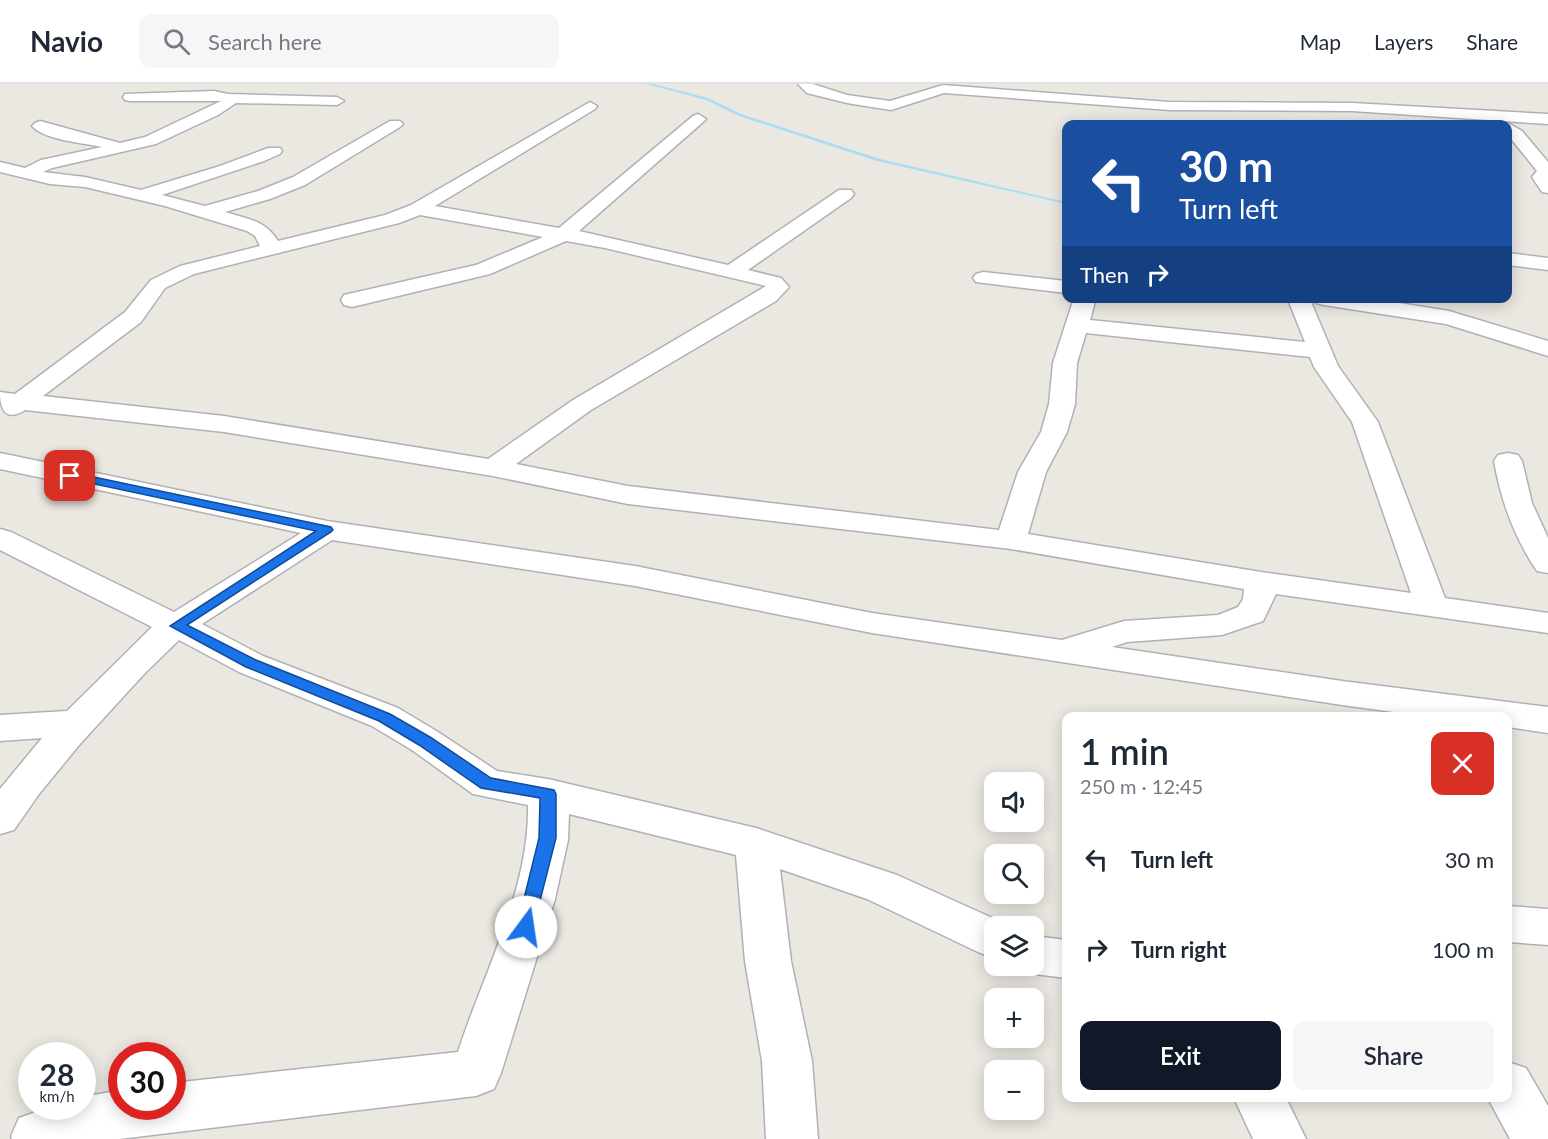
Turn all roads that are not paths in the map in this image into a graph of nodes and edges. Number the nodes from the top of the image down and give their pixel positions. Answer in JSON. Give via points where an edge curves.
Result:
{"nodes":[{"id":1,"x":805,"y":84,"type":"edge"},
{"id":2,"x":1252,"y":88,"type":"dead end"},
{"id":3,"x":186,"y":89,"type":"edge"},
{"id":4,"x":130,"y":97,"type":"dead end"},
{"id":5,"x":229,"y":98,"type":"junction"},
{"id":6,"x":337,"y":100,"type":"dead end"},
{"id":7,"x":1267,"y":105,"type":"junction"},
{"id":8,"x":590,"y":106,"type":"dead end"},
{"id":9,"x":1169,"y":106,"type":"junction"},
{"id":10,"x":1352,"y":107,"type":"junction"},
{"id":11,"x":698,"y":119,"type":"dead end"},
{"id":12,"x":1548,"y":119,"type":"edge"},
{"id":13,"x":1174,"y":120,"type":"edge"},
{"id":14,"x":1352,"y":120,"type":"edge"},
{"id":15,"x":1457,"y":120,"type":"edge"},
{"id":16,"x":395,"y":124,"type":"dead end"},
{"id":17,"x":1512,"y":125,"type":"edge"},
{"id":18,"x":40,"y":126,"type":"dead end"},
{"id":19,"x":1512,"y":128,"type":"edge"},
{"id":20,"x":1512,"y":134,"type":"edge"},
{"id":21,"x":1537,"y":137,"type":"dead end"},
{"id":22,"x":127,"y":147,"type":"junction"},
{"id":23,"x":274,"y":151,"type":"dead end"},
{"id":24,"x":0,"y":167,"type":"edge"},
{"id":25,"x":28,"y":173,"type":"junction"},
{"id":26,"x":1548,"y":188,"type":"edge"},
{"id":27,"x":845,"y":194,"type":"dead end"},
{"id":28,"x":141,"y":195,"type":"junction"},
{"id":29,"x":418,"y":209,"type":"junction"},
{"id":30,"x":206,"y":212,"type":"junction"},
{"id":31,"x":563,"y":235,"type":"junction"},
{"id":32,"x":272,"y":249,"type":"junction"},
{"id":33,"x":1512,"y":260,"type":"edge"},
{"id":34,"x":1548,"y":264,"type":"edge"},
{"id":35,"x":733,"y":271,"type":"junction"},
{"id":36,"x":983,"y":279,"type":"dead end"},
{"id":37,"x":1062,"y":287,"type":"edge"},
{"id":38,"x":352,"y":300,"type":"dead end"},
{"id":39,"x":1084,"y":303,"type":"edge"},
{"id":40,"x":1300,"y":303,"type":"edge"},
{"id":41,"x":1355,"y":303,"type":"edge"},
{"id":42,"x":1077,"y":325,"type":"junction"},
{"id":43,"x":1548,"y":349,"type":"edge"},
{"id":44,"x":1319,"y":351,"type":"junction"},
{"id":45,"x":11,"y":401,"type":"edge"},
{"id":46,"x":0,"y":415,"type":"edge"},
{"id":47,"x":0,"y":461,"type":"edge"},
{"id":48,"x":1508,"y":461,"type":"dead end"},
{"id":49,"x":493,"y":468,"type":"junction"},
{"id":50,"x":327,"y":530,"type":"junction"},
{"id":51,"x":0,"y":538,"type":"edge"},
{"id":52,"x":1011,"y":540,"type":"junction"},
{"id":53,"x":1548,"y":564,"type":"edge"},
{"id":54,"x":1261,"y":582,"type":"junction"},
{"id":55,"x":1432,"y":608,"type":"junction"},
{"id":56,"x":1548,"y":623,"type":"edge"},
{"id":57,"x":177,"y":626,"type":"junction"},
{"id":58,"x":1064,"y":651,"type":"junction"},
{"id":59,"x":1343,"y":705,"type":"edge"},
{"id":60,"x":1439,"y":712,"type":"edge"},
{"id":61,"x":1512,"y":717,"type":"edge"},
{"id":62,"x":1548,"y":720,"type":"edge"},
{"id":63,"x":76,"y":723,"type":"junction"},
{"id":64,"x":0,"y":728,"type":"edge"},
{"id":65,"x":548,"y":794,"type":"junction"},
{"id":66,"x":0,"y":819,"type":"edge"},
{"id":67,"x":756,"y":844,"type":"junction"},
{"id":68,"x":1512,"y":924,"type":"edge"},
{"id":69,"x":1548,"y":927,"type":"edge"},
{"id":70,"x":984,"y":934,"type":"edge"},
{"id":71,"x":1044,"y":957,"type":"edge"},
{"id":72,"x":1062,"y":959,"type":"edge"},
{"id":73,"x":1512,"y":1092,"type":"edge"},
{"id":74,"x":1261,"y":1102,"type":"edge"},
{"id":75,"x":186,"y":1105,"type":"edge"},
{"id":76,"x":108,"y":1116,"type":"edge"},
{"id":77,"x":37,"y":1136,"type":"dead end"},
{"id":78,"x":792,"y":1139,"type":"edge"},
{"id":79,"x":1280,"y":1139,"type":"edge"},
{"id":80,"x":1541,"y":1139,"type":"edge"}],
"edges":[{"from":1,"to":9,"type":"street","via":[[812,90],[847,99],[891,105],[943,89]]},
{"from":2,"to":7,"type":"street"},
{"from":3,"to":4,"type":"street"},
{"from":3,"to":5,"type":"street"},
{"from":5,"to":6,"type":"street"},
{"from":5,"to":22,"type":"street","via":[[228,103],[213,112],[157,139]]},
{"from":7,"to":9,"type":"street"},
{"from":7,"to":10,"type":"street"},
{"from":8,"to":29,"type":"street"},
{"from":9,"to":13,"type":"street"},
{"from":10,"to":14,"type":"street"},
{"from":10,"to":15,"type":"street"},
{"from":11,"to":31,"type":"street"},
{"from":12,"to":17,"type":"street"},
{"from":16,"to":30,"type":"street","via":[[299,181]]},
{"from":18,"to":22,"type":"street"},
{"from":19,"to":21,"type":"street"},
{"from":20,"to":26,"type":"street","via":[[1547,172],[1541,177]]},
{"from":22,"to":25,"type":"street","via":[[47,164]]},
{"from":23,"to":28,"type":"street","via":[[210,176]]},
{"from":24,"to":25,"type":"street"},
{"from":25,"to":28,"type":"street"},
{"from":27,"to":35,"type":"street"},
{"from":28,"to":30,"type":"street"},
{"from":29,"to":31,"type":"street"},
{"from":29,"to":32,"type":"street"},
{"from":30,"to":32,"type":"street","via":[[254,227],[263,233]]},
{"from":31,"to":35,"type":"street"},
{"from":31,"to":38,"type":"street","via":[[483,270]]},
{"from":32,"to":45,"type":"street","via":[[169,277],[158,284],[133,316]]},
{"from":33,"to":34,"type":"street"},
{"from":35,"to":49,"type":"street","via":[[774,282],[778,287],[582,405]]},
{"from":36,"to":37,"type":"street"},
{"from":39,"to":42,"type":"street"},
{"from":40,"to":44,"type":"street"},
{"from":41,"to":43,"type":"street","via":[[1449,318]]},
{"from":42,"to":44,"type":"street"},
{"from":42,"to":52,"type":"street","via":[[1065,363],[1062,404],[1054,432],[1032,472]]},
{"from":44,"to":55,"type":"street","via":[[1365,422]]},
{"from":45,"to":46,"type":"street"},
{"from":45,"to":49,"type":"street","via":[[224,424]]},
{"from":47,"to":50,"type":"street"},
{"from":48,"to":53,"type":"street","via":[[1514,496],[1530,536]]},
{"from":49,"to":52,"type":"street","via":[[628,495]]},
{"from":50,"to":57,"type":"street"},
{"from":50,"to":58,"type":"street","via":[[635,576],[872,623]]},
{"from":51,"to":57,"type":"street"},
{"from":52,"to":54,"type":"street"},
{"from":54,"to":55,"type":"street"},
{"from":54,"to":58,"type":"street","via":[[1251,614],[1222,625],[1124,632]]},
{"from":55,"to":56,"type":"street"},
{"from":57,"to":63,"type":"street","via":[[154,642]]},
{"from":57,"to":65,"type":"street","via":[[251,664],[385,717],[487,784]]},
{"from":58,"to":59,"type":"street"},
{"from":59,"to":60,"type":"street"},
{"from":61,"to":62,"type":"street"},
{"from":63,"to":64,"type":"street"},
{"from":63,"to":66,"type":"street"},
{"from":65,"to":67,"type":"street"},
{"from":65,"to":75,"type":"street","via":[[548,838],[526,927],[491,1019],[476,1073]]},
{"from":67,"to":70,"type":"street","via":[[882,887]]},
{"from":67,"to":78,"type":"street","via":[[768,961],[787,1061]]},
{"from":68,"to":69,"type":"street"},
{"from":71,"to":72,"type":"street"},
{"from":73,"to":80,"type":"street"},
{"from":74,"to":79,"type":"street"},
{"from":76,"to":77,"type":"street"}]}
